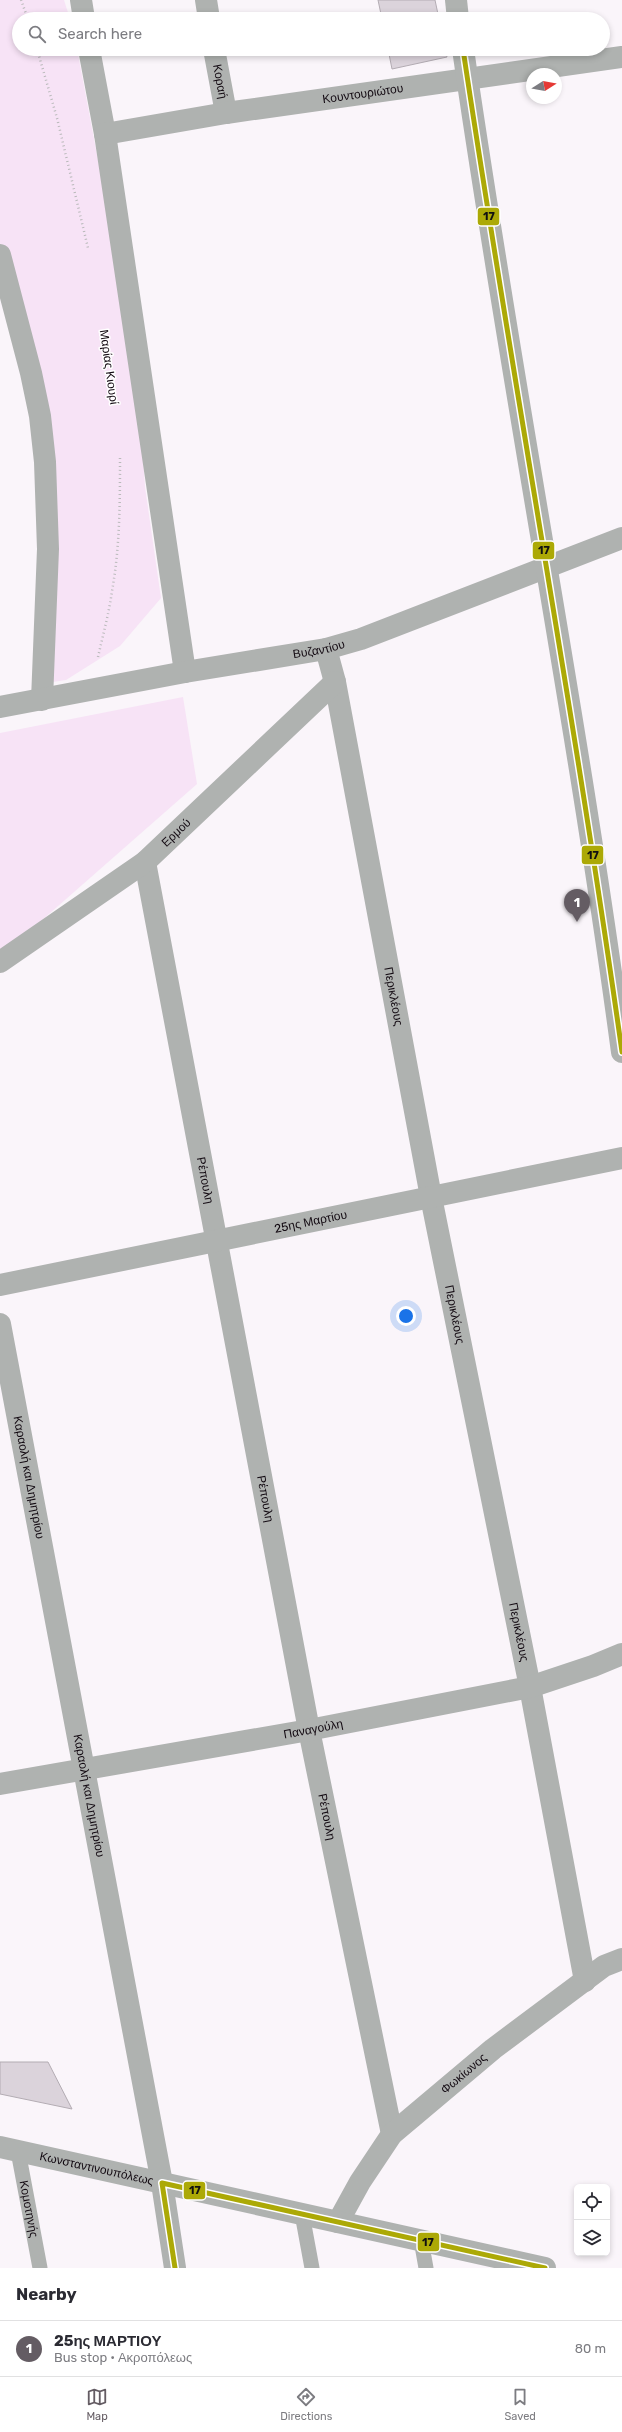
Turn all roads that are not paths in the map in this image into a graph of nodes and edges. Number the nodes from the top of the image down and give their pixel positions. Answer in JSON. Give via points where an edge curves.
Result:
{"nodes":[{"id":1,"x":81,"y":0,"type":"edge"},
{"id":2,"x":206,"y":0,"type":"edge"},
{"id":3,"x":456,"y":0,"type":"edge"},
{"id":4,"x":83,"y":12,"type":"edge"},
{"id":5,"x":208,"y":12,"type":"edge"},
{"id":6,"x":457,"y":12,"type":"edge"},
{"id":7,"x":90,"y":56,"type":"edge"},
{"id":8,"x":215,"y":56,"type":"edge"},
{"id":9,"x":464,"y":56,"type":"edge"},
{"id":10,"x":622,"y":57,"type":"edge"},
{"id":11,"x":467,"y":78,"type":"junction"},
{"id":12,"x":226,"y":113,"type":"junction"},
{"id":13,"x":105,"y":134,"type":"junction"},
{"id":14,"x":0,"y":255,"type":"edge"},
{"id":15,"x":622,"y":538,"type":"edge"},
{"id":16,"x":545,"y":566,"type":"junction"},
{"id":17,"x":326,"y":649,"type":"junction"},
{"id":18,"x":185,"y":672,"type":"junction"},
{"id":19,"x":335,"y":682,"type":"junction"},
{"id":20,"x":42,"y":700,"type":"junction"},
{"id":21,"x":0,"y":708,"type":"edge"},
{"id":22,"x":145,"y":862,"type":"junction"},
{"id":23,"x":0,"y":962,"type":"edge"},
{"id":24,"x":622,"y":1052,"type":"edge"},
{"id":25,"x":622,"y":1158,"type":"edge"},
{"id":26,"x":431,"y":1197,"type":"junction"},
{"id":27,"x":216,"y":1241,"type":"junction"},
{"id":28,"x":0,"y":1285,"type":"edge"},
{"id":29,"x":0,"y":1324,"type":"edge"},
{"id":30,"x":622,"y":1654,"type":"edge"},
{"id":31,"x":530,"y":1687,"type":"junction"},
{"id":32,"x":309,"y":1730,"type":"junction"},
{"id":33,"x":84,"y":1768,"type":"junction"},
{"id":34,"x":0,"y":1784,"type":"edge"},
{"id":35,"x":622,"y":1959,"type":"edge"},
{"id":36,"x":586,"y":1981,"type":"junction"},
{"id":37,"x":392,"y":2134,"type":"junction"},
{"id":38,"x":9,"y":2149,"type":"edge"},
{"id":39,"x":162,"y":2183,"type":"junction"},
{"id":40,"x":302,"y":2214,"type":"junction"},
{"id":41,"x":338,"y":2222,"type":"junction"},
{"id":42,"x":421,"y":2240,"type":"junction"},
{"id":43,"x":532,"y":2267,"type":"edge"},
{"id":44,"x":40,"y":2268,"type":"edge"},
{"id":45,"x":176,"y":2268,"type":"edge"},
{"id":46,"x":312,"y":2268,"type":"edge"},
{"id":47,"x":426,"y":2268,"type":"edge"}],
"edges":[{"from":1,"to":4,"type":"street"},
{"from":2,"to":5,"type":"street"},
{"from":3,"to":6,"type":"street"},
{"from":7,"to":13,"type":"street"},
{"from":8,"to":12,"type":"street","name":"Κοραή"},
{"from":9,"to":11,"type":"street"},
{"from":10,"to":11,"type":"street","name":"Κουντουριώτου"},
{"from":11,"to":12,"type":"street","name":"Κουντουριώτου"},
{"from":11,"to":16,"type":"street"},
{"from":12,"to":13,"type":"street","name":"Κουντουριώτου"},
{"from":13,"to":18,"type":"street"},
{"from":14,"to":20,"type":"street","via":[[31,373],[40,416],[45,462],[48,549]]},
{"from":15,"to":16,"type":"street","name":"Βυζαντίου"},
{"from":16,"to":17,"type":"street","name":"Βυζαντίου","via":[[361,639]]},
{"from":16,"to":24,"type":"street","via":[[604,916]]},
{"from":17,"to":18,"type":"street","name":"Βυζαντίου"},
{"from":17,"to":19,"type":"street","name":"Περικλέους"},
{"from":18,"to":20,"type":"street","name":"Βυζαντίου"},
{"from":19,"to":22,"type":"street","name":"Ερμού"},
{"from":19,"to":26,"type":"street","name":"Περικλέους"},
{"from":20,"to":21,"type":"street","name":"Βυζαντίου"},
{"from":22,"to":23,"type":"street","name":"Ερμού"},
{"from":22,"to":27,"type":"street","name":"Ρέπουλη"},
{"from":25,"to":26,"type":"street","name":"25ης Μαρτίου"},
{"from":26,"to":27,"type":"street","name":"25ης Μαρτίου"},
{"from":26,"to":31,"type":"street","name":"Περικλέους"},
{"from":27,"to":28,"type":"street","name":"25ης Μαρτίου"},
{"from":27,"to":32,"type":"street","name":"Ρέπουλη"},
{"from":29,"to":33,"type":"street","name":"Καραολή και Δημητρίου"},
{"from":30,"to":31,"type":"street","name":"Παναγούλη"},
{"from":31,"to":32,"type":"street","name":"Παναγούλη"},
{"from":31,"to":36,"type":"street","name":"Περικλέους"},
{"from":32,"to":33,"type":"street","name":"Παναγούλη"},
{"from":32,"to":37,"type":"street","name":"Ρέπουλη"},
{"from":33,"to":34,"type":"street","name":"Παναγούλη"},
{"from":33,"to":39,"type":"street","name":"Καραολή και Δημητρίου"},
{"from":35,"to":36,"type":"street","name":"Φωκίωνος","via":[[604,1966]]},
{"from":36,"to":37,"type":"street","name":"Φωκίωνος","via":[[493,2049]]},
{"from":37,"to":41,"type":"street","name":"Φωκίωνος","via":[[360,2182]]},
{"from":38,"to":39,"type":"street","name":"Κωνσταντινουπόλεως"},
{"from":38,"to":44,"type":"lane","name":"Κομοτηνής"},
{"from":39,"to":40,"type":"street","name":"Κωνσταντινουπόλεως"},
{"from":39,"to":45,"type":"street","name":"Καραολή και Δημητρίου"},
{"from":40,"to":41,"type":"street","name":"Κωνσταντινουπόλεως"},
{"from":40,"to":46,"type":"lane"},
{"from":41,"to":42,"type":"street","name":"Κωνσταντινουπόλεως"},
{"from":42,"to":43,"type":"street","name":"Κωνσταντινουπόλεως"},
{"from":42,"to":47,"type":"lane"}]}
